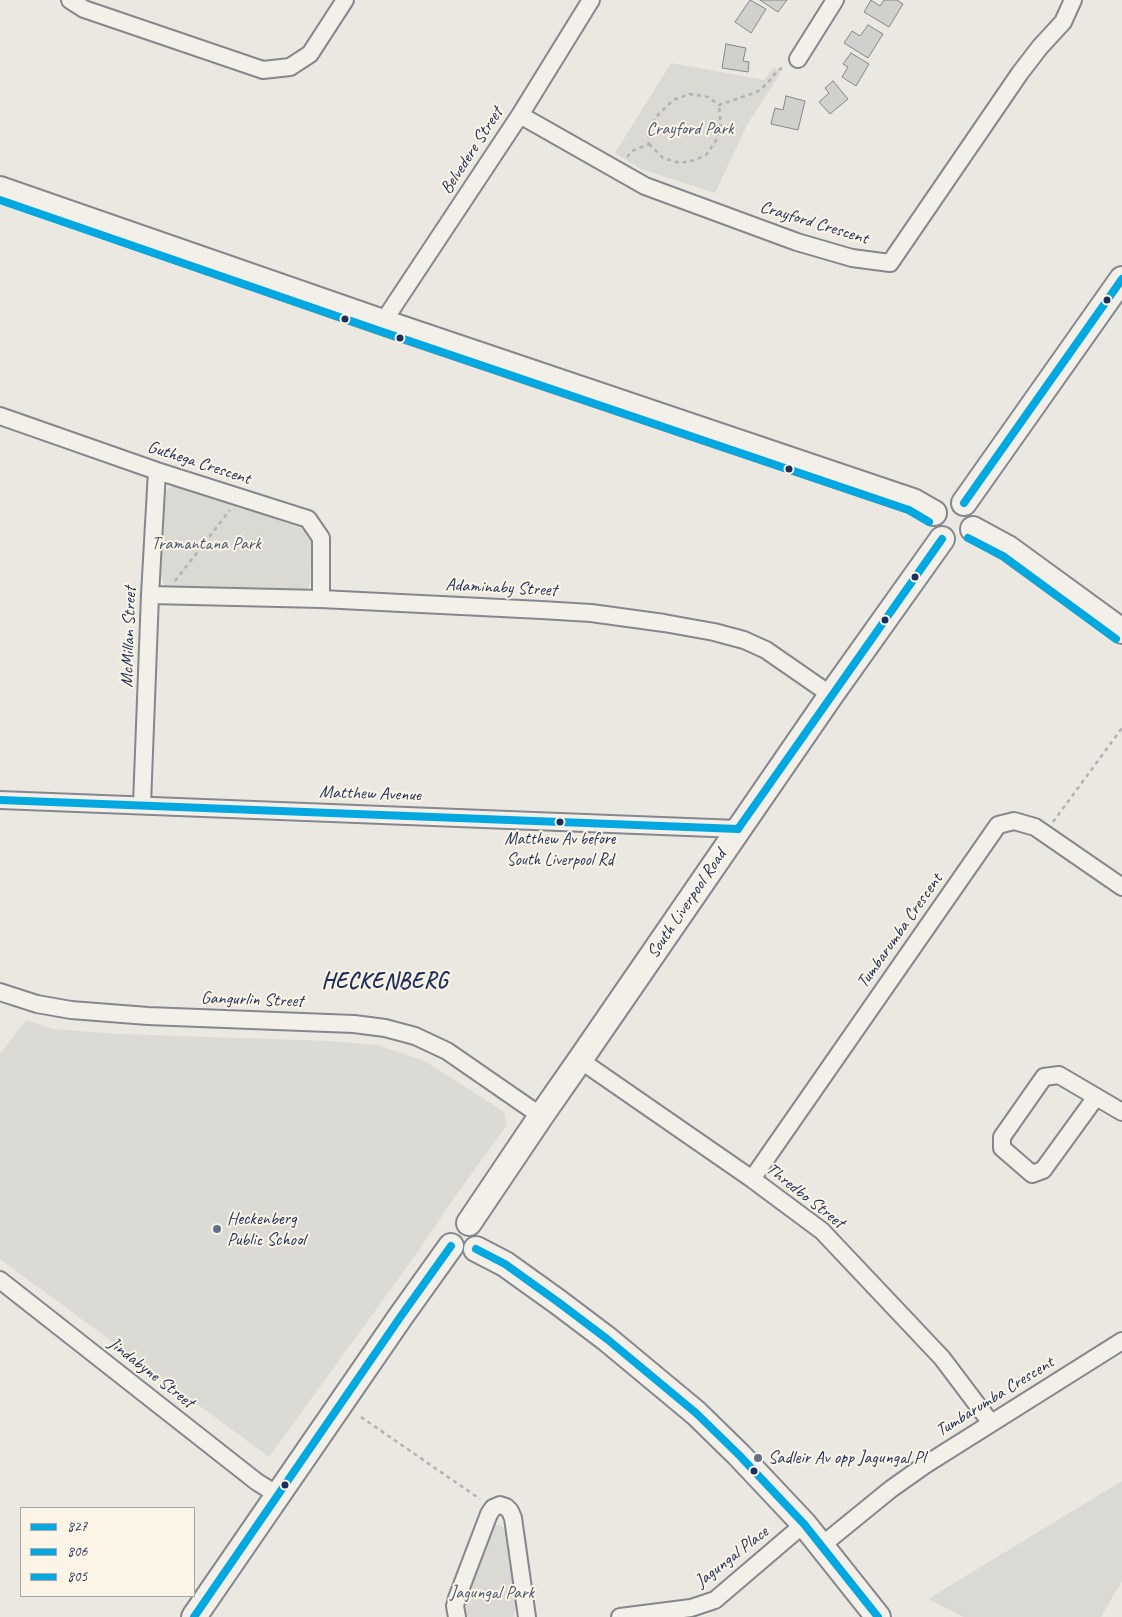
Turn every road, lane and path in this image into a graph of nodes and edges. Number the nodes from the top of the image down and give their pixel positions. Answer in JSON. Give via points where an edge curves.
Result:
{"nodes":[{"id":1,"x":70,"y":0,"type":"edge"},
{"id":2,"x":345,"y":0,"type":"edge"},
{"id":3,"x":591,"y":0,"type":"edge"},
{"id":4,"x":835,"y":0,"type":"edge"},
{"id":5,"x":1074,"y":0,"type":"edge"},
{"id":6,"x":798,"y":59,"type":"joint"},
{"id":7,"x":719,"y":106,"type":"junction"},
{"id":8,"x":520,"y":115,"type":"junction"},
{"id":9,"x":649,"y":144,"type":"junction"},
{"id":10,"x":617,"y":170,"type":"junction"},
{"id":11,"x":0,"y":189,"type":"edge"},
{"id":12,"x":1122,"y":280,"type":"edge"},
{"id":13,"x":384,"y":322,"type":"junction"},
{"id":14,"x":0,"y":416,"type":"edge"},
{"id":15,"x":157,"y":471,"type":"junction"},
{"id":16,"x":240,"y":497,"type":"junction"},
{"id":17,"x":964,"y":503,"type":"junction"},
{"id":18,"x":934,"y":513,"type":"junction"},
{"id":19,"x":973,"y":528,"type":"junction"},
{"id":20,"x":942,"y":538,"type":"junction"},
{"id":21,"x":150,"y":595,"type":"junction"},
{"id":22,"x":168,"y":595,"type":"junction"},
{"id":23,"x":321,"y":599,"type":"junction"},
{"id":24,"x":1122,"y":631,"type":"edge"},
{"id":25,"x":831,"y":695,"type":"junction"},
{"id":26,"x":1122,"y":728,"type":"edge"},
{"id":27,"x":0,"y":800,"type":"edge"},
{"id":28,"x":142,"y":804,"type":"junction"},
{"id":29,"x":738,"y":829,"type":"junction"},
{"id":30,"x":1045,"y":833,"type":"junction"},
{"id":31,"x":1122,"y":887,"type":"edge"},
{"id":32,"x":0,"y":992,"type":"edge"},
{"id":33,"x":580,"y":1060,"type":"junction"},
{"id":34,"x":1096,"y":1097,"type":"junction"},
{"id":35,"x":1122,"y":1112,"type":"edge"},
{"id":36,"x":541,"y":1116,"type":"junction"},
{"id":37,"x":752,"y":1179,"type":"junction"},
{"id":38,"x":469,"y":1223,"type":"junction"},
{"id":39,"x":451,"y":1246,"type":"junction"},
{"id":40,"x":476,"y":1248,"type":"junction"},
{"id":41,"x":0,"y":1280,"type":"edge"},
{"id":42,"x":1122,"y":1341,"type":"edge"},
{"id":43,"x":361,"y":1417,"type":"dead end"},
{"id":44,"x":991,"y":1423,"type":"junction"},
{"id":45,"x":278,"y":1495,"type":"junction"},
{"id":46,"x":493,"y":1508,"type":"junction"},
{"id":47,"x":804,"y":1524,"type":"junction"},
{"id":48,"x":821,"y":1546,"type":"junction"},
{"id":49,"x":194,"y":1617,"type":"edge"},
{"id":50,"x":457,"y":1617,"type":"edge"},
{"id":51,"x":527,"y":1617,"type":"edge"},
{"id":52,"x":620,"y":1617,"type":"edge"},
{"id":53,"x":878,"y":1617,"type":"edge"}],
"edges":[{"from":1,"to":2,"type":"street","via":[[84,9],[263,70],[290,67],[310,54]]},
{"from":3,"to":8,"type":"street","name":"Belvedere Street"},
{"from":4,"to":6,"type":"street"},
{"from":5,"to":10,"type":"street","name":"Crayford Crescent","via":[[1063,22],[1020,73],[890,263],[852,258],[797,242],[645,186]]},
{"from":6,"to":7,"type":"path","via":[[777,71],[756,92]]},
{"from":7,"to":9,"type":"path","via":[[708,97],[690,94],[673,100],[656,117],[649,131]]},
{"from":7,"to":9,"type":"path","via":[[721,127],[706,155],[680,163],[663,158]]},
{"from":8,"to":10,"type":"street","name":"Crayford Crescent"},
{"from":8,"to":13,"type":"street","name":"Belvedere Street"},
{"from":9,"to":10,"type":"path","via":[[632,151]]},
{"from":11,"to":13,"type":"main road"},
{"from":12,"to":17,"type":"main road"},
{"from":13,"to":18,"type":"main road","via":[[913,501]]},
{"from":14,"to":15,"type":"street","name":"Guthega Crescent"},
{"from":15,"to":16,"type":"street","name":"Guthega Crescent"},
{"from":15,"to":21,"type":"street","name":"McMillan Street"},
{"from":16,"to":22,"type":"path","via":[[176,580],[171,582]]},
{"from":16,"to":23,"type":"street","name":"Guthega Crescent","via":[[308,519],[321,538]]},
{"from":17,"to":18,"type":"main road","via":[[948,500]]},
{"from":17,"to":19,"type":"main road","via":[[973,514]]},
{"from":18,"to":20,"type":"main road","via":[[933,527]]},
{"from":19,"to":20,"type":"main road","via":[[961,540],[954,542]]},
{"from":19,"to":24,"type":"main road","via":[[1008,548]]},
{"from":20,"to":25,"type":"main road","name":"South Liverpool Road"},
{"from":21,"to":22,"type":"street","name":"Adaminaby Street"},
{"from":21,"to":28,"type":"street","name":"McMillan Street"},
{"from":22,"to":23,"type":"street","name":"Adaminaby Street"},
{"from":23,"to":25,"type":"street","name":"Adaminaby Street","via":[[591,613],[698,629],[744,640],[766,650]]},
{"from":25,"to":29,"type":"main road","name":"South Liverpool Road"},
{"from":26,"to":30,"type":"path"},
{"from":27,"to":28,"type":"street","name":"Matthew Avenue"},
{"from":28,"to":29,"type":"street","name":"Matthew Avenue"},
{"from":29,"to":33,"type":"main road","name":"South Liverpool Road"},
{"from":30,"to":31,"type":"street","name":"Tumbarumba Crescent"},
{"from":30,"to":37,"type":"street","name":"Tumbarumba Crescent","via":[[1035,826],[1014,821],[998,825]]},
{"from":32,"to":36,"type":"street","name":"Gangurlin Street","via":[[36,1004],[70,1010],[385,1028],[415,1036],[447,1051]]},
{"from":33,"to":36,"type":"main road","name":"South Liverpool Road"},
{"from":33,"to":37,"type":"street","name":"Thredbo Street"},
{"from":34,"to":34,"type":"street","via":[[1059,1075],[1044,1077],[1002,1137],[1002,1148],[1032,1174],[1043,1170]]},
{"from":34,"to":35,"type":"street"},
{"from":36,"to":38,"type":"main road","name":"South Liverpool Road"},
{"from":37,"to":44,"type":"street","name":"Thredbo Street","via":[[822,1231],[942,1358]]},
{"from":38,"to":39,"type":"main road","via":[[458,1223],[450,1230]]},
{"from":38,"to":40,"type":"main road","via":[[480,1235]]},
{"from":39,"to":40,"type":"main road","via":[[460,1253]]},
{"from":39,"to":45,"type":"main road"},
{"from":40,"to":47,"type":"main road","via":[[505,1264],[558,1302],[656,1378],[732,1448]]},
{"from":41,"to":45,"type":"street","name":"Jindabyne Street","via":[[257,1482]]},
{"from":42,"to":44,"type":"street","name":"Tumbarumba Crescent"},
{"from":43,"to":46,"type":"path"},
{"from":44,"to":48,"type":"street","name":"Tumbarumba Crescent","via":[[891,1489]]},
{"from":45,"to":49,"type":"main road"},
{"from":46,"to":50,"type":"street","via":[[457,1598]]},
{"from":46,"to":51,"type":"street","via":[[506,1506],[513,1518]]},
{"from":47,"to":48,"type":"main road"},
{"from":47,"to":52,"type":"street","name":"Jagungal Place","via":[[715,1600],[691,1608]]},
{"from":48,"to":53,"type":"main road"}]}
